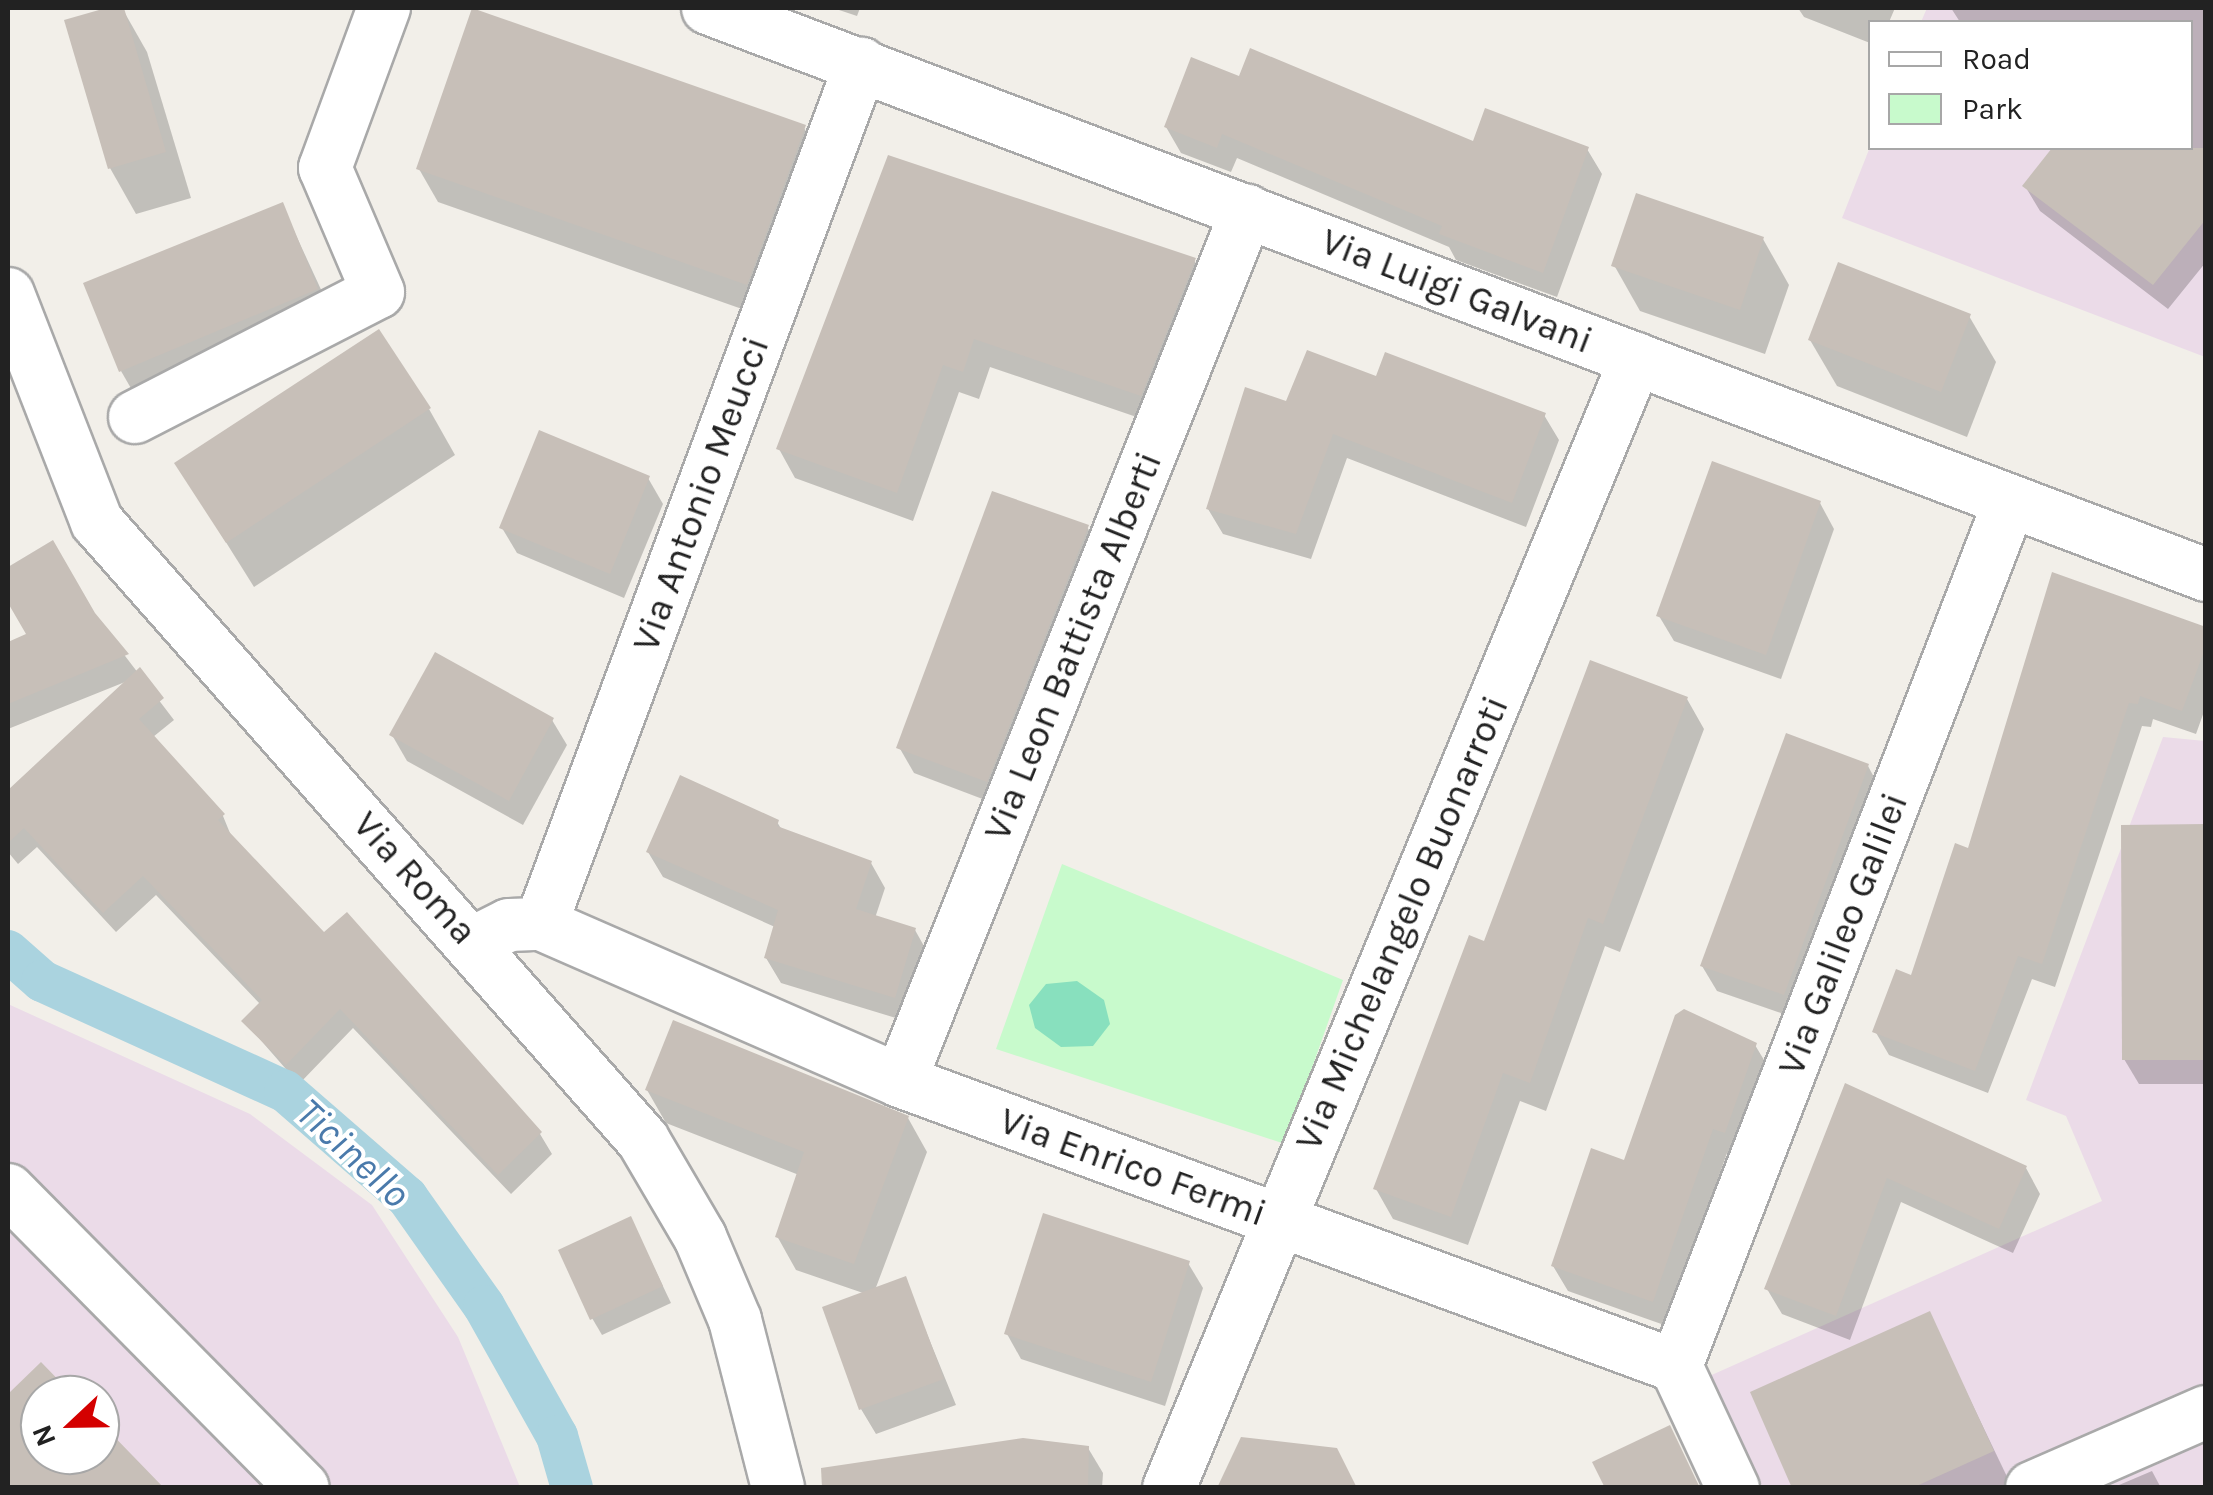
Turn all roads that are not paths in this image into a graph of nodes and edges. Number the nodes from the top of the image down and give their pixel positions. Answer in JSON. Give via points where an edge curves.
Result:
{"nodes":[{"id":1,"x":384,"y":8,"type":"edge"},
{"id":2,"x":708,"y":8,"type":"edge"},
{"id":3,"x":860,"y":64,"type":"junction"},
{"id":4,"x":1247,"y":211,"type":"junction"},
{"id":5,"x":8,"y":294,"type":"edge"},
{"id":6,"x":1636,"y":359,"type":"junction"},
{"id":7,"x":135,"y":417,"type":"dead end"},
{"id":8,"x":2010,"y":501,"type":"junction"},
{"id":9,"x":2206,"y":575,"type":"edge"},
{"id":10,"x":540,"y":924,"type":"junction"},
{"id":11,"x":474,"y":943,"type":"junction"},
{"id":12,"x":900,"y":1081,"type":"junction"},
{"id":13,"x":8,"y":1190,"type":"edge"},
{"id":14,"x":1279,"y":1220,"type":"junction"},
{"id":15,"x":1676,"y":1366,"type":"junction"},
{"id":16,"x":2206,"y":1412,"type":"edge"},
{"id":17,"x":303,"y":1488,"type":"edge"},
{"id":18,"x":778,"y":1488,"type":"edge"},
{"id":19,"x":1169,"y":1488,"type":"edge"},
{"id":20,"x":1734,"y":1488,"type":"edge"},
{"id":21,"x":2032,"y":1488,"type":"edge"}],
"edges":[{"from":1,"to":7,"type":"street","via":[[325,168],[378,292]]},
{"from":2,"to":3,"type":"street","name":"Via Luigi Galvani"},
{"from":3,"to":4,"type":"street","name":"Via Luigi Galvani"},
{"from":3,"to":10,"type":"street","name":"Via Antonio Meucci"},
{"from":4,"to":6,"type":"street","name":"Via Luigi Galvani"},
{"from":4,"to":12,"type":"street","name":"Via Leon Battista Alberti"},
{"from":5,"to":11,"type":"street","name":"Via Roma","via":[[97,522]]},
{"from":6,"to":8,"type":"street","name":"Via Luigi Galvani"},
{"from":6,"to":14,"type":"street","name":"Via Michelangelo Buonarroti"},
{"from":8,"to":9,"type":"street","name":"Via Luigi Galvani"},
{"from":8,"to":15,"type":"street","name":"Via Galileo Galilei"},
{"from":10,"to":11,"type":"street","via":[[509,926]]},
{"from":10,"to":12,"type":"street","name":"Via Enrico Fermi"},
{"from":11,"to":18,"type":"street","name":"Via Roma","via":[[644,1140],[700,1237],[735,1320]]},
{"from":12,"to":14,"type":"street","name":"Via Enrico Fermi"},
{"from":13,"to":17,"type":"street"},
{"from":14,"to":15,"type":"street","name":"Via Enrico Fermi"},
{"from":14,"to":19,"type":"street","name":"Via Michelangelo Buonarroti"},
{"from":15,"to":20,"type":"street"},
{"from":16,"to":21,"type":"street"}]}
